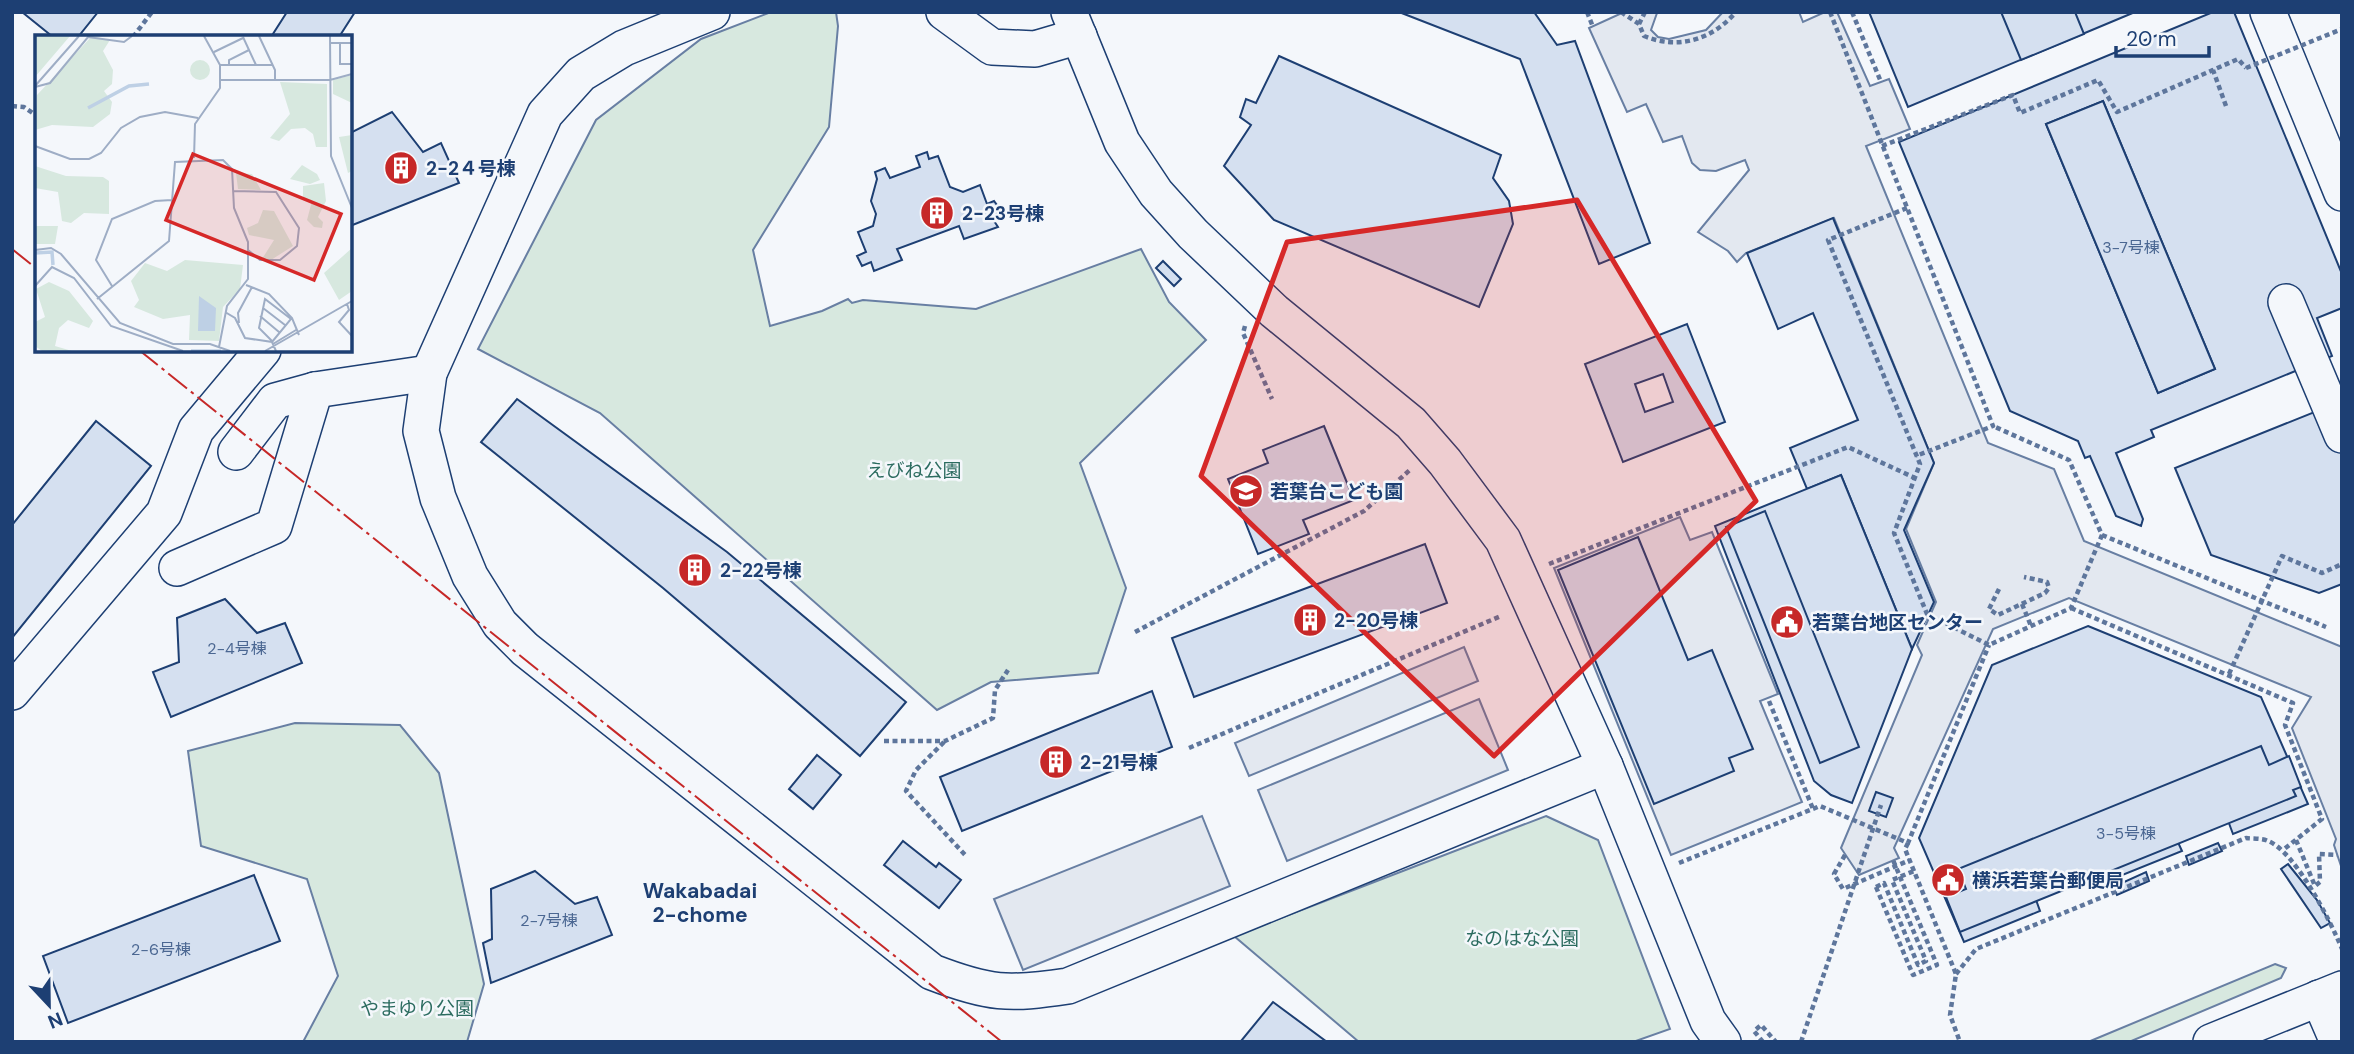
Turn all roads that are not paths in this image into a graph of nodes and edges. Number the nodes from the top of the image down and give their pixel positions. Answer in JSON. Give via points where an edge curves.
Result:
{"nodes":[{"id":1,"x":712,"y":12,"type":"edge"},
{"id":2,"x":944,"y":12,"type":"edge"},
{"id":3,"x":2268,"y":12,"type":"edge"},
{"id":4,"x":1074,"y":24,"type":"edge"},
{"id":5,"x":2342,"y":194,"type":"edge"},
{"id":6,"x":2286,"y":302,"type":"dead end"},
{"id":7,"x":260,"y":352,"type":"edge"},
{"id":8,"x":429,"y":373,"type":"junction"},
{"id":9,"x":315,"y":390,"type":"junction"},
{"id":10,"x":2342,"y":435,"type":"edge"},
{"id":11,"x":236,"y":452,"type":"dead end"},
{"id":12,"x":177,"y":568,"type":"dead end"},
{"id":13,"x":12,"y":692,"type":"edge"},
{"id":14,"x":1605,"y":766,"type":"junction"},
{"id":15,"x":2331,"y":994,"type":"edge"},
{"id":16,"x":1723,"y":1042,"type":"edge"},
{"id":17,"x":2211,"y":1042,"type":"edge"},
{"id":18,"x":2338,"y":1042,"type":"edge"}],
"edges":[{"from":1,"to":8,"type":"street","via":[[624,48],[581,74],[545,114]]},
{"from":2,"to":4,"type":"street","via":[[992,47],[1035,49]]},
{"from":3,"to":5,"type":"street"},
{"from":4,"to":14,"type":"street","via":[[1122,142],[1156,192],[1274,311],[1411,423],[1479,506],[1524,581]]},
{"from":6,"to":10,"type":"street"},
{"from":7,"to":13,"type":"street","via":[[196,429],[164,513]]},
{"from":8,"to":9,"type":"street"},
{"from":8,"to":14,"type":"street","via":[[421,431],[438,498],[470,576],[500,624],[525,649],[932,972],[973,988],[1016,994],[1068,986]]},
{"from":9,"to":11,"type":"street","via":[[275,401]]},
{"from":9,"to":12,"type":"street","via":[[274,526]]},
{"from":14,"to":16,"type":"street","via":[[1709,1021]]},
{"from":15,"to":17,"type":"street"},
{"from":15,"to":18,"type":"street"}]}
